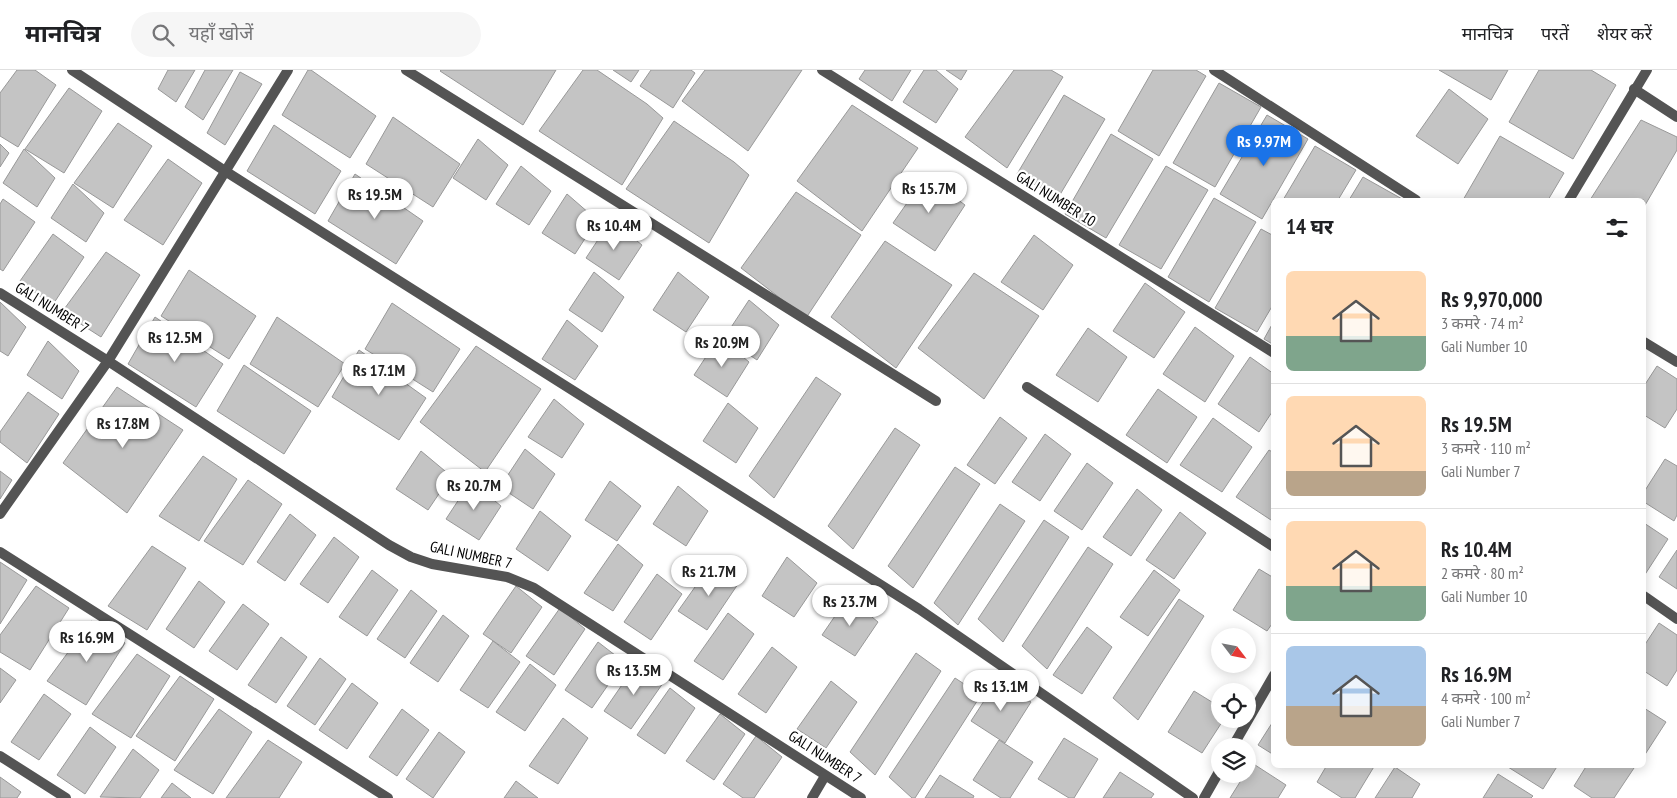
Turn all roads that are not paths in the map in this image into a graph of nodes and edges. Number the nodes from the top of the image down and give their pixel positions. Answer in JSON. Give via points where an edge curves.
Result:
{"nodes":[{"id":1,"x":72,"y":70,"type":"edge"},
{"id":2,"x":288,"y":70,"type":"edge"},
{"id":3,"x":406,"y":70,"type":"edge"},
{"id":4,"x":822,"y":70,"type":"edge"},
{"id":5,"x":1214,"y":70,"type":"edge"},
{"id":6,"x":1647,"y":70,"type":"edge"},
{"id":7,"x":1634,"y":89,"type":"junction"},
{"id":8,"x":1677,"y":117,"type":"edge"},
{"id":9,"x":226,"y":171,"type":"junction"},
{"id":10,"x":1413,"y":198,"type":"edge"},
{"id":11,"x":1570,"y":198,"type":"edge"},
{"id":12,"x":0,"y":292,"type":"edge"},
{"id":13,"x":1646,"y":343,"type":"edge"},
{"id":14,"x":1271,"y":351,"type":"edge"},
{"id":15,"x":108,"y":361,"type":"junction"},
{"id":16,"x":1677,"y":362,"type":"edge"},
{"id":17,"x":1027,"y":387,"type":"dead end"},
{"id":18,"x":936,"y":401,"type":"dead end"},
{"id":19,"x":0,"y":514,"type":"edge"},
{"id":20,"x":1271,"y":545,"type":"edge"},
{"id":21,"x":0,"y":552,"type":"edge"},
{"id":22,"x":1646,"y":597,"type":"edge"},
{"id":23,"x":1677,"y":619,"type":"edge"},
{"id":24,"x":1271,"y":680,"type":"edge"},
{"id":25,"x":1238,"y":738,"type":"edge"},
{"id":26,"x":0,"y":756,"type":"edge"},
{"id":27,"x":825,"y":776,"type":"junction"},
{"id":28,"x":1213,"y":783,"type":"edge"},
{"id":29,"x":66,"y":798,"type":"edge"},
{"id":30,"x":388,"y":798,"type":"edge"},
{"id":31,"x":812,"y":798,"type":"edge"},
{"id":32,"x":861,"y":798,"type":"edge"},
{"id":33,"x":1193,"y":798,"type":"edge"},
{"id":34,"x":1204,"y":798,"type":"edge"}],
"edges":[{"from":1,"to":9,"type":"street"},
{"from":2,"to":9,"type":"street"},
{"from":3,"to":18,"type":"street"},
{"from":4,"to":14,"type":"street","name":"GALI NUMBER 10"},
{"from":5,"to":10,"type":"street"},
{"from":6,"to":7,"type":"street"},
{"from":7,"to":8,"type":"street"},
{"from":7,"to":11,"type":"street"},
{"from":9,"to":15,"type":"street"},
{"from":9,"to":33,"type":"street","via":[[919,609]]},
{"from":12,"to":15,"type":"street","name":"GALI NUMBER 7"},
{"from":13,"to":16,"type":"street"},
{"from":15,"to":19,"type":"street"},
{"from":15,"to":27,"type":"street","name":"GALI NUMBER 7","via":[[389,545],[432,564],[507,577],[534,588]]},
{"from":17,"to":20,"type":"street"},
{"from":21,"to":30,"type":"street"},
{"from":22,"to":23,"type":"street"},
{"from":24,"to":25,"type":"street"},
{"from":26,"to":29,"type":"street"},
{"from":27,"to":31,"type":"street"},
{"from":27,"to":32,"type":"street","name":"GALI NUMBER 7"},
{"from":28,"to":34,"type":"street"}]}
